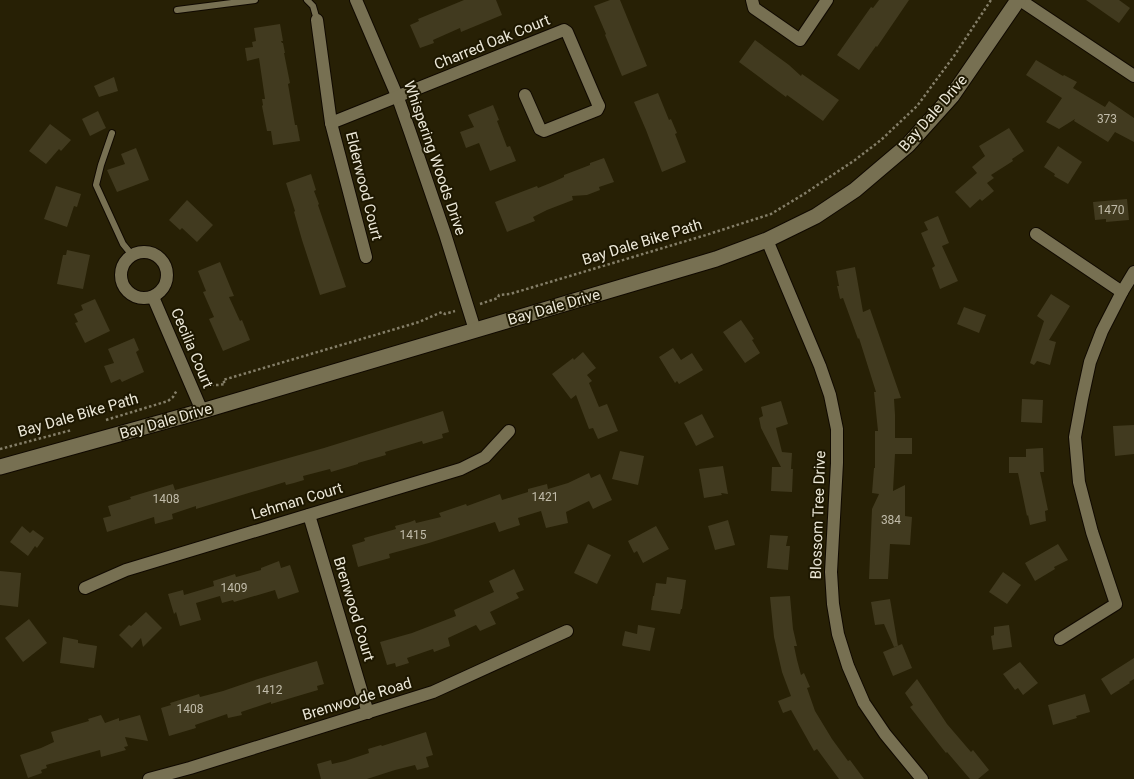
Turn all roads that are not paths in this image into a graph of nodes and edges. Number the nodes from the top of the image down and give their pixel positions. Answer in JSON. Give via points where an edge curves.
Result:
{"nodes":[{"id":1,"x":255,"y":0,"type":"edge"},
{"id":2,"x":307,"y":0,"type":"edge"},
{"id":3,"x":356,"y":0,"type":"edge"},
{"id":4,"x":752,"y":0,"type":"edge"},
{"id":5,"x":827,"y":0,"type":"edge"},
{"id":6,"x":1019,"y":0,"type":"edge"},
{"id":7,"x":177,"y":10,"type":"dead end"},
{"id":8,"x":316,"y":20,"type":"joint"},
{"id":9,"x":1134,"y":76,"type":"edge"},
{"id":10,"x":525,"y":95,"type":"dead end"},
{"id":11,"x":398,"y":98,"type":"junction"},
{"id":12,"x":331,"y":123,"type":"junction"},
{"id":13,"x":112,"y":133,"type":"dead end"},
{"id":14,"x":1036,"y":234,"type":"dead end"},
{"id":15,"x":767,"y":240,"type":"junction"},
{"id":16,"x":132,"y":255,"type":"junction"},
{"id":17,"x":366,"y":257,"type":"dead end"},
{"id":18,"x":1134,"y":272,"type":"edge"},
{"id":19,"x":1122,"y":292,"type":"junction"},
{"id":20,"x":153,"y":297,"type":"junction"},
{"id":21,"x":475,"y":330,"type":"junction"},
{"id":22,"x":202,"y":412,"type":"junction"},
{"id":23,"x":509,"y":431,"type":"dead end"},
{"id":24,"x":0,"y":467,"type":"edge"},
{"id":25,"x":308,"y":515,"type":"junction"},
{"id":26,"x":85,"y":588,"type":"dead end"},
{"id":27,"x":567,"y":631,"type":"dead end"},
{"id":28,"x":1060,"y":639,"type":"dead end"},
{"id":29,"x":368,"y":713,"type":"junction"},
{"id":30,"x":149,"y":779,"type":"edge"},
{"id":31,"x":922,"y":779,"type":"edge"}],
"edges":[{"from":1,"to":7,"type":"lane"},
{"from":2,"to":8,"type":"lane"},
{"from":3,"to":11,"type":"street","name":"Whispering Woods Drive"},
{"from":4,"to":5,"type":"street","via":[[754,8],[800,40]]},
{"from":6,"to":9,"type":"street"},
{"from":6,"to":15,"type":"street","name":"Bay Dale Drive","via":[[952,96],[908,145],[855,190],[816,216]]},
{"from":8,"to":12,"type":"street","name":"Elderwood Court"},
{"from":10,"to":11,"type":"street","name":"Charred Oak Court","via":[[540,129],[544,131],[597,110],[599,106],[564,30]]},
{"from":11,"to":12,"type":"street","name":"Elderwood Court"},
{"from":11,"to":21,"type":"street","name":"Whispering Woods Drive"},
{"from":12,"to":17,"type":"street","name":"Elderwood Court"},
{"from":13,"to":16,"type":"lane","via":[[96,186],[123,244]]},
{"from":14,"to":19,"type":"street"},
{"from":15,"to":21,"type":"street","name":"Bay Dale Drive","via":[[716,259]]},
{"from":15,"to":31,"type":"street","name":"Blossom Tree Drive","via":[[820,366],[837,429],[831,572],[838,634],[864,703]]},
{"from":16,"to":20,"type":"street","name":"Cecilia Court","via":[[122,267],[122,283],[137,298]]},
{"from":16,"to":20,"type":"street","name":"Cecilia Court","via":[[152,253],[164,263],[167,270],[165,285]]},
{"from":18,"to":19,"type":"street"},
{"from":19,"to":28,"type":"street","via":[[1090,362],[1075,438],[1079,482],[1116,604]]},
{"from":20,"to":22,"type":"street","name":"Cecilia Court"},
{"from":21,"to":22,"type":"street","name":"Bay Dale Drive"},
{"from":22,"to":24,"type":"street","name":"Bay Dale Drive"},
{"from":23,"to":25,"type":"street","name":"Lehman Court","via":[[485,457],[461,469]]},
{"from":25,"to":26,"type":"street","name":"Lehman Court","via":[[126,570]]},
{"from":25,"to":29,"type":"street","name":"Brenwood Court"},
{"from":27,"to":29,"type":"street","name":"Brenwoode Road","via":[[433,692]]},
{"from":29,"to":30,"type":"street","name":"Brenwoode Road"}]}
